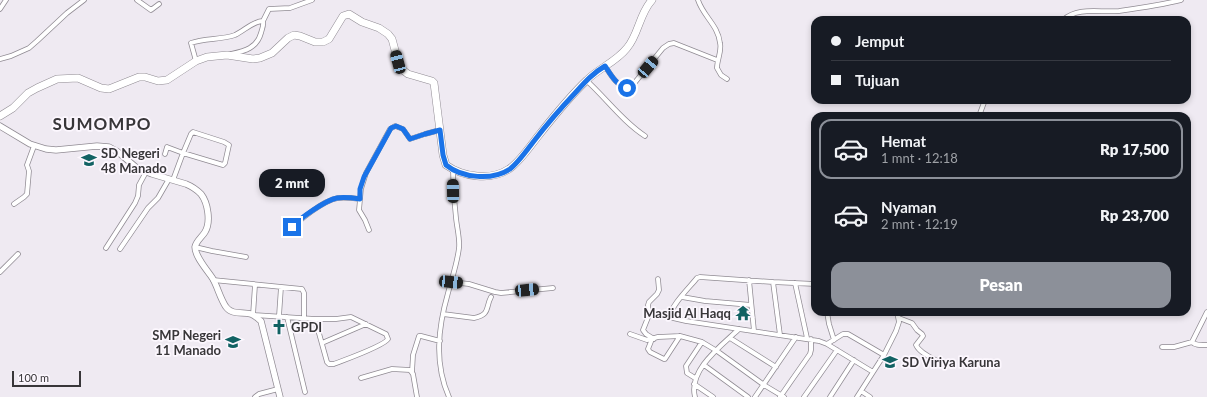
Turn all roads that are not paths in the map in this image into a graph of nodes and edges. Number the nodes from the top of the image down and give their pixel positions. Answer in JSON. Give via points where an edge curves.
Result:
{"nodes":[{"id":1,"x":6,"y":0,"type":"edge"},
{"id":2,"x":84,"y":0,"type":"edge"},
{"id":3,"x":137,"y":0,"type":"edge"},
{"id":4,"x":312,"y":0,"type":"edge"},
{"id":5,"x":652,"y":0,"type":"edge"},
{"id":6,"x":698,"y":0,"type":"edge"},
{"id":7,"x":1181,"y":0,"type":"edge"},
{"id":8,"x":159,"y":4,"type":"dead end"},
{"id":9,"x":0,"y":9,"type":"edge"},
{"id":10,"x":1068,"y":16,"type":"edge"},
{"id":11,"x":263,"y":20,"type":"junction"},
{"id":12,"x":227,"y":55,"type":"junction"},
{"id":13,"x":0,"y":59,"type":"edge"},
{"id":14,"x":717,"y":60,"type":"junction"},
{"id":15,"x":196,"y":61,"type":"junction"},
{"id":16,"x":605,"y":66,"type":"junction"},
{"id":17,"x":727,"y":79,"type":"dead end"},
{"id":18,"x":586,"y":80,"type":"junction"},
{"id":19,"x":0,"y":116,"type":"edge"},
{"id":20,"x":0,"y":126,"type":"edge"},
{"id":21,"x":440,"y":130,"type":"junction"},
{"id":22,"x":645,"y":136,"type":"dead end"},
{"id":23,"x":34,"y":146,"type":"junction"},
{"id":24,"x":183,"y":153,"type":"junction"},
{"id":25,"x":165,"y":154,"type":"dead end"},
{"id":26,"x":453,"y":170,"type":"junction"},
{"id":27,"x":146,"y":172,"type":"junction"},
{"id":28,"x":171,"y":180,"type":"junction"},
{"id":29,"x":360,"y":199,"type":"junction"},
{"id":30,"x":14,"y":204,"type":"dead end"},
{"id":31,"x":369,"y":230,"type":"dead end"},
{"id":32,"x":289,"y":232,"type":"dead end"},
{"id":33,"x":195,"y":247,"type":"junction"},
{"id":34,"x":106,"y":248,"type":"dead end"},
{"id":35,"x":120,"y":249,"type":"dead end"},
{"id":36,"x":18,"y":254,"type":"dead end"},
{"id":37,"x":246,"y":257,"type":"dead end"},
{"id":38,"x":0,"y":272,"type":"edge"},
{"id":39,"x":658,"y":279,"type":"dead end"},
{"id":40,"x":213,"y":280,"type":"junction"},
{"id":41,"x":749,"y":280,"type":"junction"},
{"id":42,"x":451,"y":282,"type":"junction"},
{"id":43,"x":773,"y":282,"type":"junction"},
{"id":44,"x":795,"y":283,"type":"junction"},
{"id":45,"x":811,"y":284,"type":"edge"},
{"id":46,"x":255,"y":285,"type":"junction"},
{"id":47,"x":280,"y":287,"type":"junction"},
{"id":48,"x":553,"y":288,"type":"dead end"},
{"id":49,"x":491,"y":297,"type":"dead end"},
{"id":50,"x":682,"y":297,"type":"junction"},
{"id":51,"x":751,"y":305,"type":"junction"},
{"id":52,"x":1207,"y":312,"type":"edge"},
{"id":53,"x":443,"y":314,"type":"junction"},
{"id":54,"x":253,"y":315,"type":"junction"},
{"id":55,"x":279,"y":316,"type":"junction"},
{"id":56,"x":828,"y":316,"type":"edge"},
{"id":57,"x":287,"y":317,"type":"junction"},
{"id":58,"x":304,"y":318,"type":"junction"},
{"id":59,"x":898,"y":318,"type":"joint"},
{"id":60,"x":315,"y":319,"type":"junction"},
{"id":61,"x":366,"y":324,"type":"junction"},
{"id":62,"x":739,"y":329,"type":"junction"},
{"id":63,"x":754,"y":331,"type":"junction"},
{"id":64,"x":630,"y":334,"type":"dead end"},
{"id":65,"x":780,"y":335,"type":"junction"},
{"id":66,"x":680,"y":336,"type":"junction"},
{"id":67,"x":796,"y":337,"type":"junction"},
{"id":68,"x":730,"y":338,"type":"junction"},
{"id":69,"x":653,"y":339,"type":"junction"},
{"id":70,"x":809,"y":339,"type":"junction"},
{"id":71,"x":440,"y":340,"type":"junction"},
{"id":72,"x":834,"y":340,"type":"junction"},
{"id":73,"x":702,"y":342,"type":"junction"},
{"id":74,"x":1192,"y":342,"type":"junction"},
{"id":75,"x":322,"y":344,"type":"junction"},
{"id":76,"x":827,"y":344,"type":"junction"},
{"id":77,"x":1207,"y":345,"type":"edge"},
{"id":78,"x":1162,"y":347,"type":"dead end"},
{"id":79,"x":717,"y":350,"type":"junction"},
{"id":80,"x":837,"y":350,"type":"junction"},
{"id":81,"x":884,"y":355,"type":"junction"},
{"id":82,"x":854,"y":360,"type":"junction"},
{"id":83,"x":943,"y":364,"type":"dead end"},
{"id":84,"x":704,"y":365,"type":"junction"},
{"id":85,"x":776,"y":367,"type":"junction"},
{"id":86,"x":412,"y":372,"type":"junction"},
{"id":87,"x":874,"y":372,"type":"junction"},
{"id":88,"x":361,"y":378,"type":"dead end"},
{"id":89,"x":695,"y":378,"type":"junction"},
{"id":90,"x":694,"y":384,"type":"junction"},
{"id":91,"x":764,"y":385,"type":"junction"},
{"id":92,"x":278,"y":389,"type":"junction"},
{"id":93,"x":861,"y":391,"type":"junction"},
{"id":94,"x":304,"y":392,"type":"dead end"},
{"id":95,"x":781,"y":396,"type":"edge"},
{"id":96,"x":255,"y":397,"type":"edge"},
{"id":97,"x":280,"y":397,"type":"edge"},
{"id":98,"x":417,"y":397,"type":"edge"},
{"id":99,"x":449,"y":397,"type":"edge"},
{"id":100,"x":695,"y":397,"type":"edge"},
{"id":101,"x":713,"y":397,"type":"edge"},
{"id":102,"x":748,"y":397,"type":"edge"},
{"id":103,"x":755,"y":397,"type":"edge"},
{"id":104,"x":804,"y":397,"type":"edge"},
{"id":105,"x":830,"y":397,"type":"edge"},
{"id":106,"x":857,"y":397,"type":"edge"},
{"id":107,"x":870,"y":397,"type":"edge"}],
"edges":[{"from":1,"to":9,"type":"street"},
{"from":2,"to":13,"type":"street","via":[[29,48]]},
{"from":3,"to":8,"type":"street","via":[[152,10]]},
{"from":4,"to":11,"type":"street","via":[[290,8],[269,9]]},
{"from":5,"to":16,"type":"highway","via":[[643,12],[627,48]]},
{"from":6,"to":14,"type":"street","via":[[719,36],[721,44]]},
{"from":7,"to":10,"type":"street","via":[[1119,11],[1079,11]]},
{"from":11,"to":12,"type":"street","via":[[260,36],[252,48]]},
{"from":11,"to":15,"type":"street","via":[[232,36],[192,43]]},
{"from":12,"to":15,"type":"highway"},
{"from":12,"to":21,"type":"highway","via":[[260,58],[272,53],[294,35],[323,42],[329,39],[342,16],[349,14],[388,34],[392,39],[399,65],[404,71],[433,82]]},
{"from":14,"to":16,"type":"street","via":[[674,43],[669,44],[632,86],[627,88],[616,81]]},
{"from":14,"to":17,"type":"street","via":[[717,68]]},
{"from":15,"to":19,"type":"highway","via":[[167,80],[139,77],[109,89],[78,78],[57,79],[28,93]]},
{"from":16,"to":18,"type":"highway"},
{"from":18,"to":22,"type":"street","via":[[625,120]]},
{"from":18,"to":26,"type":"highway","via":[[510,169],[491,176]]},
{"from":20,"to":23,"type":"street"},
{"from":21,"to":26,"type":"highway","via":[[444,160]]},
{"from":21,"to":29,"type":"street","via":[[410,139],[403,129],[396,126],[391,128],[364,177]]},
{"from":23,"to":27,"type":"street","via":[[56,150],[109,147]]},
{"from":23,"to":30,"type":"street","via":[[27,165],[27,194]]},
{"from":24,"to":24,"type":"street","via":[[193,132],[228,145],[223,165]]},
{"from":24,"to":25,"type":"street","via":[[167,147]]},
{"from":24,"to":28,"type":"street"},
{"from":26,"to":42,"type":"street","via":[[459,246]]},
{"from":27,"to":28,"type":"street"},
{"from":27,"to":34,"type":"street","via":[[135,203]]},
{"from":28,"to":33,"type":"street","via":[[190,186],[200,194],[208,211],[208,225]]},
{"from":28,"to":35,"type":"street"},
{"from":29,"to":31,"type":"street","via":[[359,210]]},
{"from":29,"to":32,"type":"street","via":[[331,200],[297,222]]},
{"from":33,"to":37,"type":"street"},
{"from":33,"to":40,"type":"street","via":[[197,255]]},
{"from":36,"to":38,"type":"street"},
{"from":39,"to":69,"type":"street","via":[[659,290],[649,302],[649,315],[643,330]]},
{"from":40,"to":46,"type":"street"},
{"from":40,"to":54,"type":"street","via":[[226,308],[232,312]]},
{"from":41,"to":43,"type":"street"},
{"from":41,"to":50,"type":"street","via":[[700,276]]},
{"from":41,"to":51,"type":"street"},
{"from":42,"to":48,"type":"street","via":[[501,293]]},
{"from":42,"to":53,"type":"street"},
{"from":43,"to":44,"type":"street"},
{"from":43,"to":65,"type":"street"},
{"from":44,"to":45,"type":"street"},
{"from":44,"to":70,"type":"street"},
{"from":46,"to":47,"type":"street"},
{"from":46,"to":54,"type":"street"},
{"from":47,"to":55,"type":"street"},
{"from":47,"to":58,"type":"street","via":[[303,290]]},
{"from":49,"to":53,"type":"street","via":[[486,312],[479,317]]},
{"from":50,"to":51,"type":"street"},
{"from":50,"to":62,"type":"street","via":[[671,311],[671,318]]},
{"from":51,"to":63,"type":"street"},
{"from":52,"to":74,"type":"street"},
{"from":53,"to":71,"type":"street"},
{"from":54,"to":55,"type":"street"},
{"from":54,"to":92,"type":"street","via":[[261,321]]},
{"from":55,"to":57,"type":"street"},
{"from":56,"to":72,"type":"street"},
{"from":57,"to":58,"type":"street"},
{"from":57,"to":94,"type":"street"},
{"from":58,"to":60,"type":"street"},
{"from":59,"to":81,"type":"street","via":[[898,327]]},
{"from":59,"to":83,"type":"street","via":[[912,323],[922,334],[917,347]]},
{"from":60,"to":61,"type":"street","via":[[351,317]]},
{"from":60,"to":75,"type":"street"},
{"from":61,"to":75,"type":"street"},
{"from":61,"to":75,"type":"street","via":[[386,334],[386,342],[330,364],[327,362]]},
{"from":62,"to":63,"type":"street"},
{"from":62,"to":68,"type":"street"},
{"from":63,"to":65,"type":"street"},
{"from":64,"to":69,"type":"street","via":[[643,339]]},
{"from":65,"to":67,"type":"street"},
{"from":66,"to":69,"type":"street"},
{"from":66,"to":69,"type":"street","via":[[664,359],[648,349]]},
{"from":66,"to":73,"type":"street"},
{"from":67,"to":70,"type":"street"},
{"from":67,"to":85,"type":"street"},
{"from":68,"to":79,"type":"street"},
{"from":68,"to":85,"type":"street"},
{"from":70,"to":76,"type":"street"},
{"from":70,"to":95,"type":"street","via":[[810,354]]},
{"from":71,"to":86,"type":"street","via":[[419,336],[413,355]]},
{"from":71,"to":99,"type":"street","via":[[440,369]]},
{"from":72,"to":76,"type":"street"},
{"from":72,"to":81,"type":"street","via":[[848,334]]},
{"from":73,"to":79,"type":"street"},
{"from":73,"to":89,"type":"street","via":[[686,366],[687,373]]},
{"from":74,"to":77,"type":"street"},
{"from":74,"to":78,"type":"street"},
{"from":76,"to":80,"type":"street"},
{"from":79,"to":84,"type":"street"},
{"from":79,"to":91,"type":"street"},
{"from":80,"to":82,"type":"street"},
{"from":80,"to":104,"type":"street"},
{"from":81,"to":87,"type":"street"},
{"from":82,"to":87,"type":"street"},
{"from":82,"to":105,"type":"street"},
{"from":84,"to":89,"type":"street"},
{"from":84,"to":102,"type":"street"},
{"from":85,"to":91,"type":"street"},
{"from":86,"to":88,"type":"street","via":[[392,369]]},
{"from":86,"to":98,"type":"street"},
{"from":87,"to":93,"type":"street"},
{"from":89,"to":90,"type":"street"},
{"from":90,"to":100,"type":"street"},
{"from":90,"to":101,"type":"street"},
{"from":91,"to":95,"type":"street"},
{"from":91,"to":103,"type":"street"},
{"from":92,"to":96,"type":"street"},
{"from":92,"to":97,"type":"street"},
{"from":93,"to":106,"type":"street"},
{"from":93,"to":107,"type":"street"}]}
